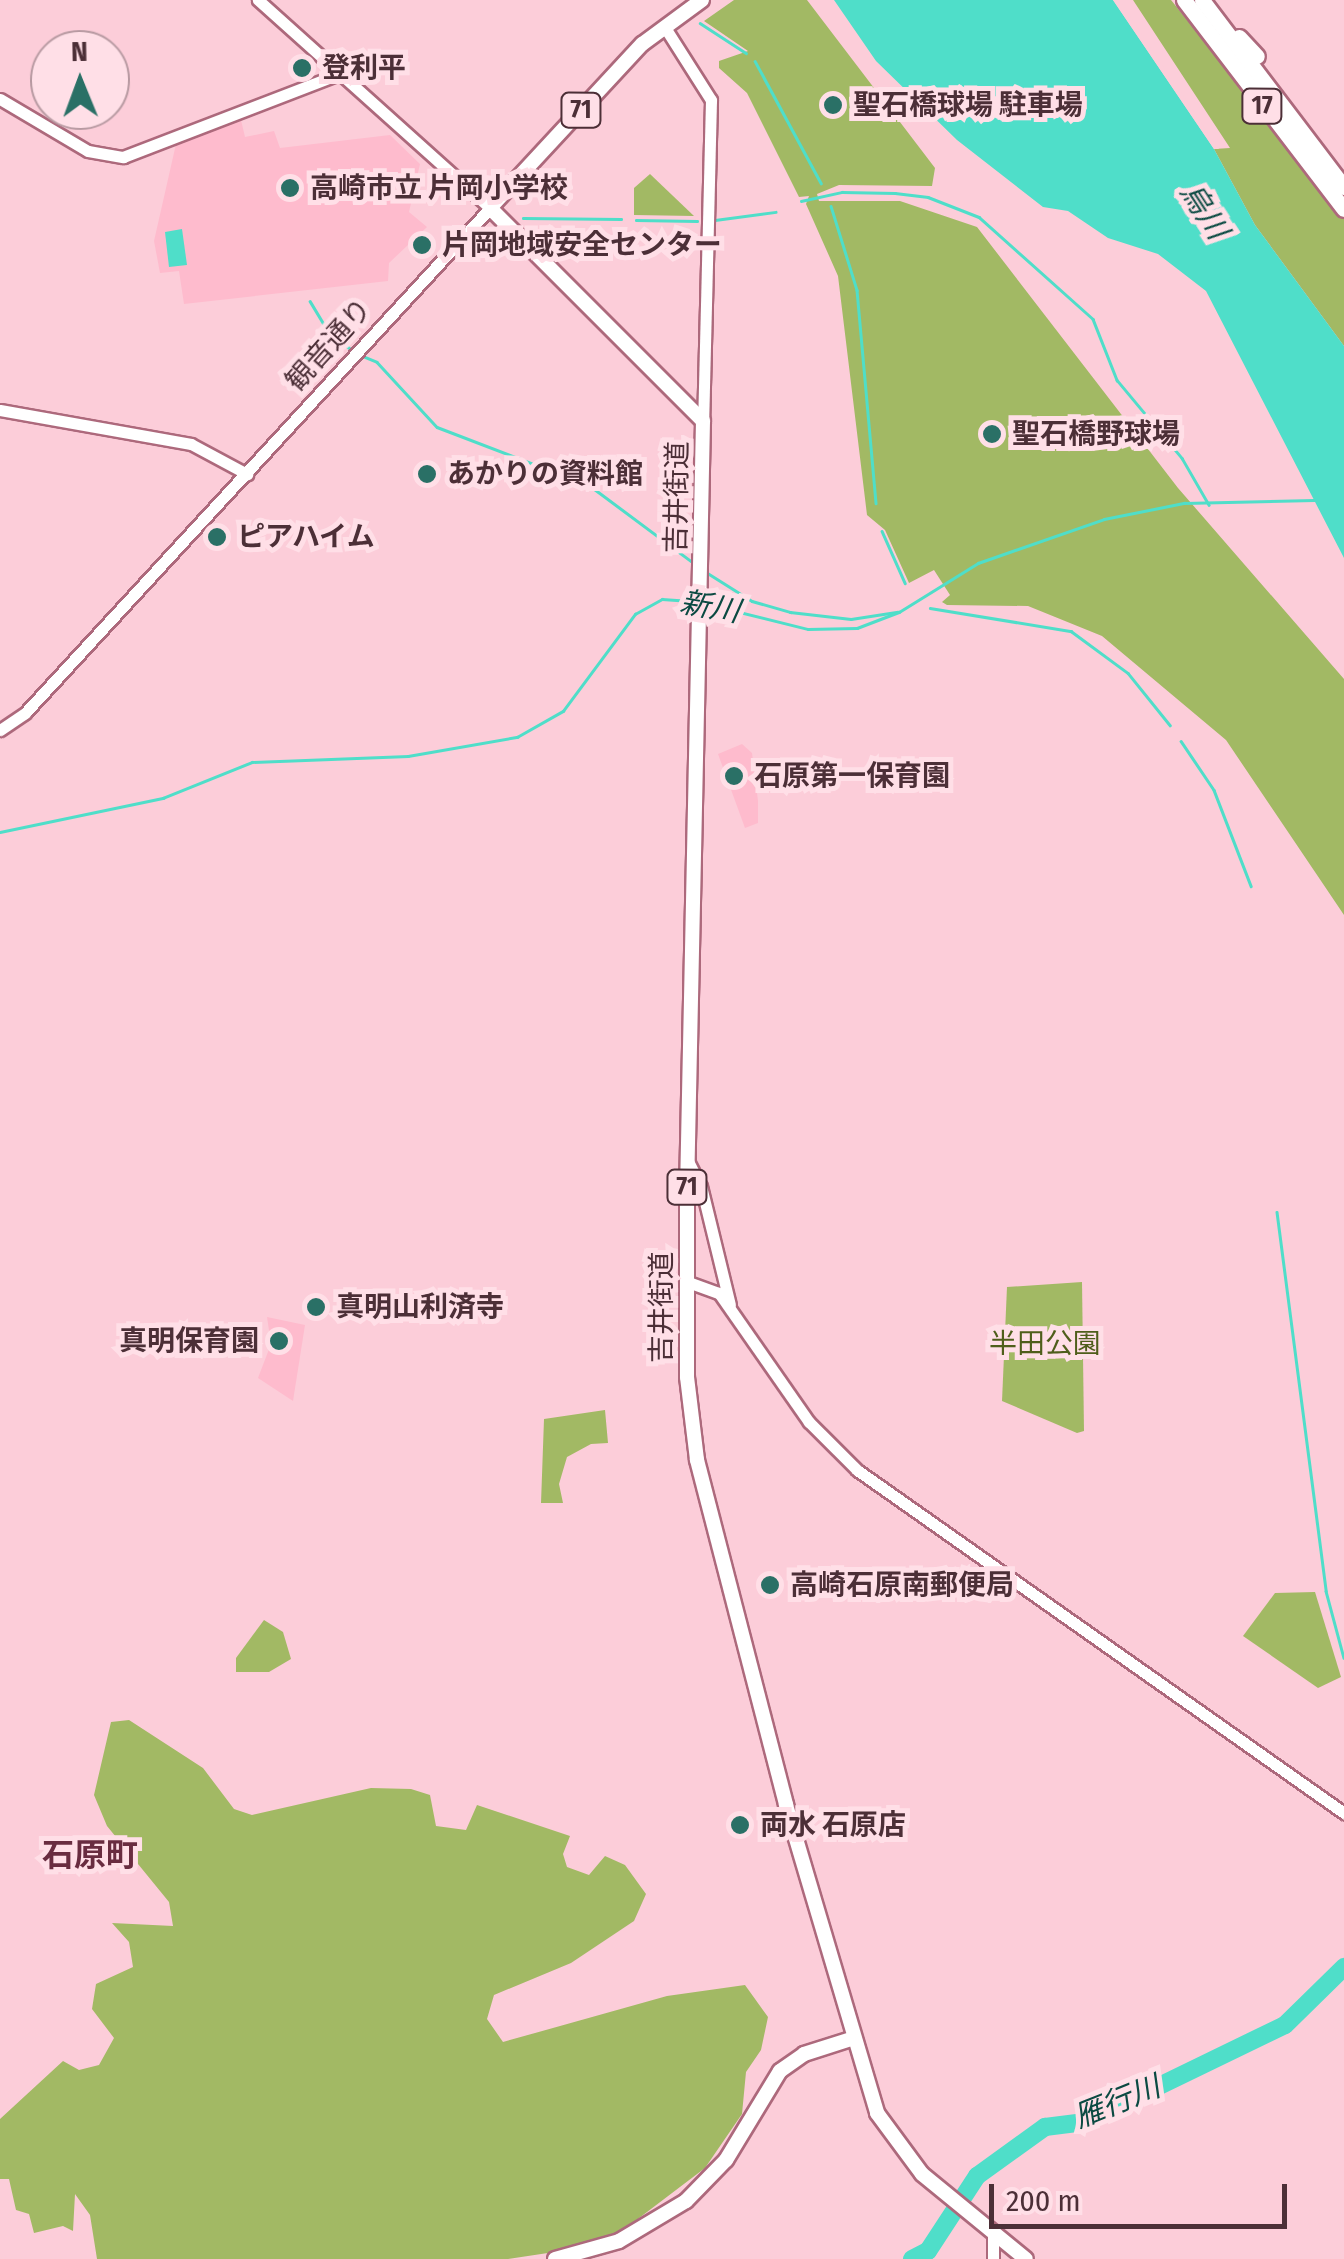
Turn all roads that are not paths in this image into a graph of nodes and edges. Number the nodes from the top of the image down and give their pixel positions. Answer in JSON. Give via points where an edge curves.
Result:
{"nodes":[{"id":1,"x":258,"y":0,"type":"edge"},
{"id":2,"x":702,"y":0,"type":"edge"},
{"id":3,"x":1184,"y":0,"type":"edge"},
{"id":4,"x":1202,"y":0,"type":"edge"},
{"id":5,"x":1215,"y":0,"type":"edge"},
{"id":6,"x":670,"y":22,"type":"junction"},
{"id":7,"x":1257,"y":56,"type":"dead end"},
{"id":8,"x":339,"y":74,"type":"junction"},
{"id":9,"x":0,"y":99,"type":"edge"},
{"id":10,"x":1344,"y":187,"type":"edge"},
{"id":11,"x":490,"y":208,"type":"junction"},
{"id":12,"x":1344,"y":209,"type":"edge"},
{"id":13,"x":0,"y":410,"type":"edge"},
{"id":14,"x":702,"y":421,"type":"junction"},
{"id":15,"x":247,"y":474,"type":"junction"},
{"id":16,"x":0,"y":730,"type":"edge"},
{"id":17,"x":688,"y":1161,"type":"junction"},
{"id":18,"x":688,"y":1282,"type":"junction"},
{"id":19,"x":731,"y":1308,"type":"junction"},
{"id":20,"x":1344,"y":1813,"type":"edge"},
{"id":21,"x":852,"y":2039,"type":"junction"},
{"id":22,"x":993,"y":2233,"type":"junction"},
{"id":23,"x":556,"y":2259,"type":"edge"},
{"id":24,"x":993,"y":2259,"type":"edge"},
{"id":25,"x":1026,"y":2259,"type":"edge"}],
"edges":[{"from":1,"to":8,"type":"street"},
{"from":2,"to":6,"type":"main road","name":"観音通り","number":"71"},
{"from":3,"to":12,"type":"highway","number":"17"},
{"from":4,"to":10,"type":"highway","number":"17"},
{"from":5,"to":7,"type":"highway"},
{"from":6,"to":11,"type":"main road","name":"観音通り","number":"71"},
{"from":6,"to":14,"type":"street","via":[[711,100]]},
{"from":8,"to":9,"type":"street","via":[[123,157],[88,151]]},
{"from":8,"to":11,"type":"street"},
{"from":11,"to":14,"type":"main road","name":"吉井街道"},
{"from":11,"to":15,"type":"street","name":"観音通り"},
{"from":13,"to":15,"type":"street","via":[[191,444]]},
{"from":14,"to":17,"type":"main road","name":"吉井街道","number":"71"},
{"from":15,"to":16,"type":"street","name":"観音通り","via":[[25,713]]},
{"from":17,"to":18,"type":"main road","name":"吉井街道","number":"71"},
{"from":17,"to":19,"type":"street","via":[[701,1186]]},
{"from":18,"to":19,"type":"street","via":[[718,1293]]},
{"from":18,"to":21,"type":"main road","name":"吉井街道","number":"71","via":[[687,1377],[696,1460]]},
{"from":19,"to":20,"type":"street","via":[[809,1422],[857,1470]]},
{"from":21,"to":22,"type":"main road","name":"吉井街道","number":"71","via":[[889,2135]]},
{"from":21,"to":23,"type":"main road","via":[[804,2054],[780,2071],[726,2160],[686,2201],[619,2241]]},
{"from":22,"to":24,"type":"street"},
{"from":22,"to":25,"type":"main road","number":"71"}]}
